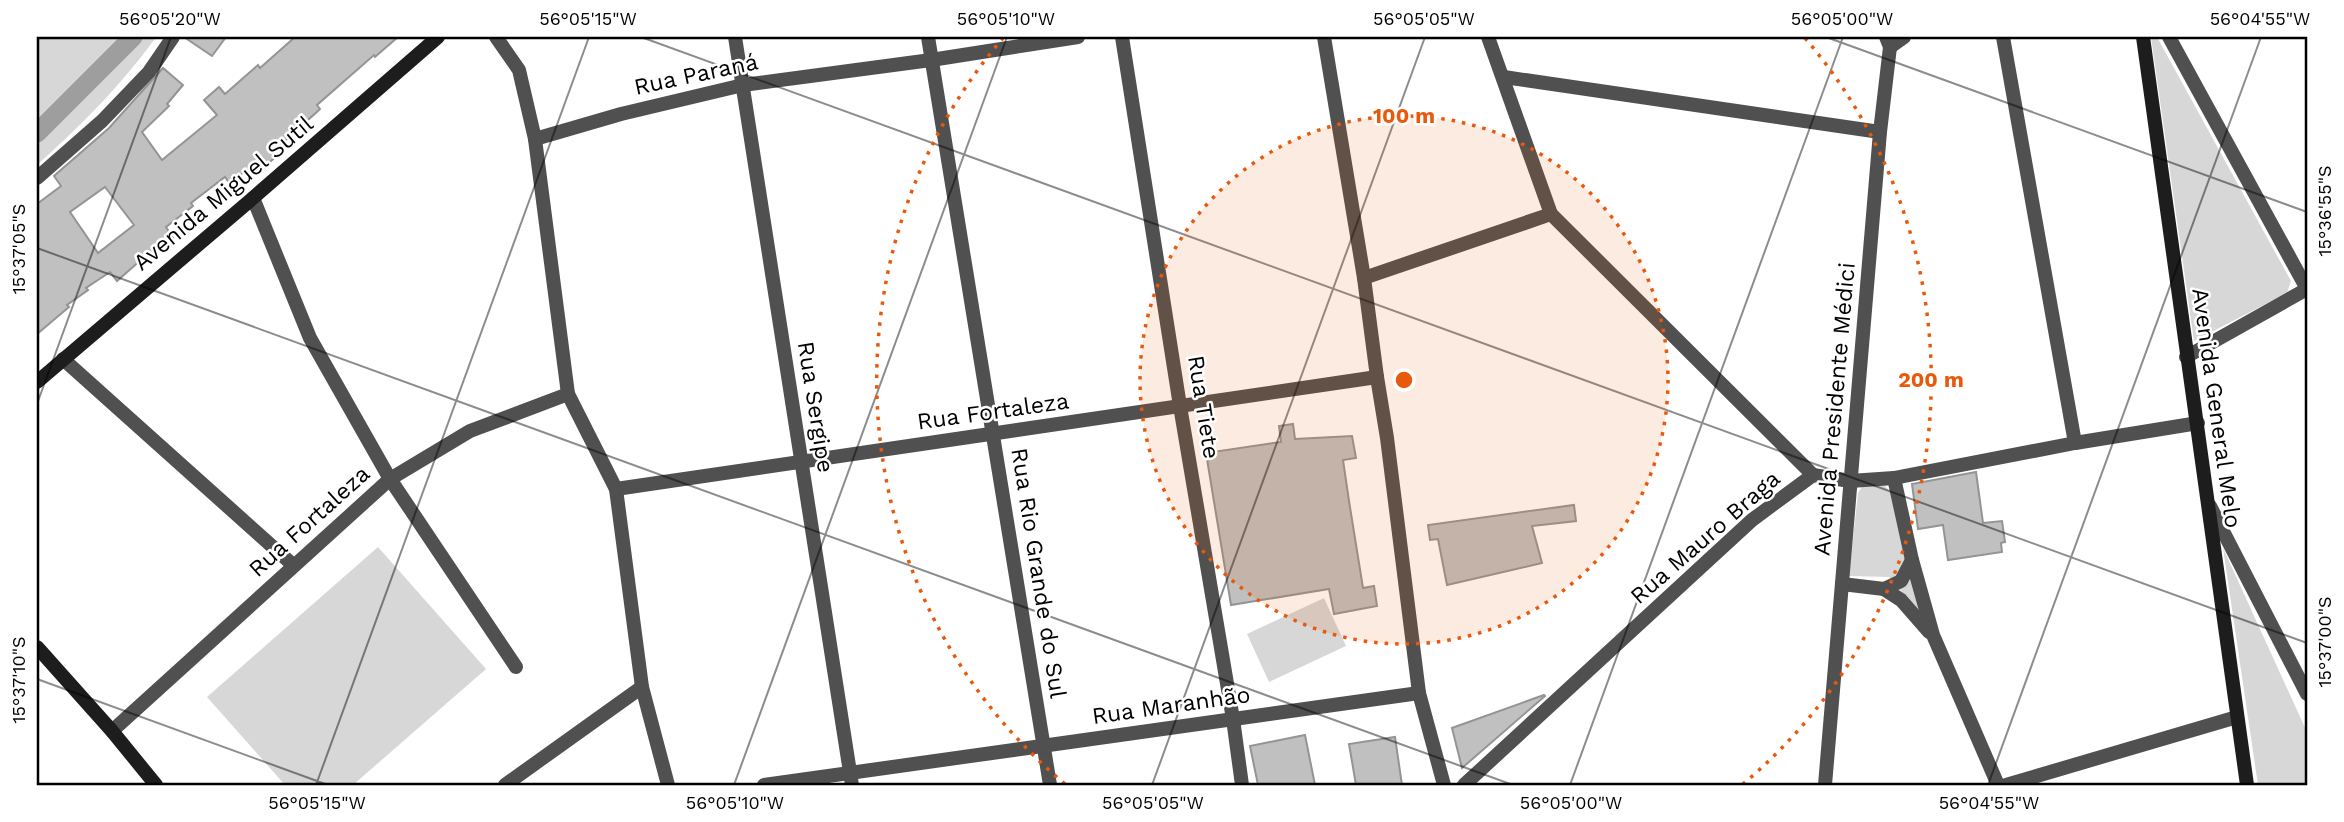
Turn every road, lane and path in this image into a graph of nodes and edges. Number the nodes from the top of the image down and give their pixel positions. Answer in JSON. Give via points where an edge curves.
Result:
{"nodes":[{"id":1,"x":173,"y":37,"type":"edge"},
{"id":2,"x":438,"y":37,"type":"edge"},
{"id":3,"x":496,"y":37,"type":"edge"},
{"id":4,"x":735,"y":37,"type":"edge"},
{"id":5,"x":928,"y":37,"type":"edge"},
{"id":6,"x":1078,"y":37,"type":"edge"},
{"id":7,"x":1122,"y":37,"type":"edge"},
{"id":8,"x":1324,"y":37,"type":"edge"},
{"id":9,"x":1488,"y":37,"type":"edge"},
{"id":10,"x":1904,"y":37,"type":"edge"},
{"id":11,"x":2003,"y":37,"type":"edge"},
{"id":12,"x":2143,"y":37,"type":"edge"},
{"id":13,"x":2169,"y":37,"type":"edge"},
{"id":14,"x":1888,"y":42,"type":"edge"},
{"id":15,"x":931,"y":61,"type":"junction"},
{"id":16,"x":1503,"y":77,"type":"junction"},
{"id":17,"x":743,"y":85,"type":"junction"},
{"id":18,"x":1880,"y":132,"type":"junction"},
{"id":19,"x":535,"y":139,"type":"junction"},
{"id":20,"x":37,"y":178,"type":"edge"},
{"id":21,"x":253,"y":198,"type":"junction"},
{"id":22,"x":1551,"y":214,"type":"junction"},
{"id":23,"x":1364,"y":278,"type":"junction"},
{"id":24,"x":2307,"y":289,"type":"edge"},
{"id":25,"x":2186,"y":357,"type":"junction"},
{"id":26,"x":63,"y":359,"type":"junction"},
{"id":27,"x":1377,"y":377,"type":"junction"},
{"id":28,"x":37,"y":382,"type":"edge"},
{"id":29,"x":568,"y":394,"type":"junction"},
{"id":30,"x":1180,"y":406,"type":"junction"},
{"id":31,"x":2198,"y":423,"type":"junction"},
{"id":32,"x":993,"y":434,"type":"junction"},
{"id":33,"x":2075,"y":443,"type":"junction"},
{"id":34,"x":802,"y":462,"type":"junction"},
{"id":35,"x":1813,"y":475,"type":"junction"},
{"id":36,"x":1894,"y":478,"type":"junction"},
{"id":37,"x":390,"y":479,"type":"junction"},
{"id":38,"x":1850,"y":481,"type":"junction"},
{"id":39,"x":616,"y":489,"type":"junction"},
{"id":40,"x":2208,"y":502,"type":"junction"},
{"id":41,"x":1912,"y":559,"type":"junction"},
{"id":42,"x":293,"y":565,"type":"junction"},
{"id":43,"x":1842,"y":584,"type":"junction"},
{"id":44,"x":1885,"y":589,"type":"junction"},
{"id":45,"x":1933,"y":635,"type":"junction"},
{"id":46,"x":37,"y":647,"type":"edge"},
{"id":47,"x":516,"y":667,"type":"dead end"},
{"id":48,"x":642,"y":687,"type":"junction"},
{"id":49,"x":1419,"y":693,"type":"junction"},
{"id":50,"x":2307,"y":694,"type":"edge"},
{"id":51,"x":2236,"y":717,"type":"junction"},
{"id":52,"x":1233,"y":719,"type":"junction"},
{"id":53,"x":112,"y":731,"type":"junction"},
{"id":54,"x":1044,"y":746,"type":"junction"},
{"id":55,"x":851,"y":779,"type":"edge"},
{"id":56,"x":156,"y":785,"type":"edge"},
{"id":57,"x":505,"y":785,"type":"edge"},
{"id":58,"x":668,"y":785,"type":"edge"},
{"id":59,"x":764,"y":785,"type":"edge"},
{"id":60,"x":1050,"y":785,"type":"edge"},
{"id":61,"x":1242,"y":785,"type":"edge"},
{"id":62,"x":1444,"y":785,"type":"edge"},
{"id":63,"x":1464,"y":785,"type":"edge"},
{"id":64,"x":1825,"y":785,"type":"edge"},
{"id":65,"x":1998,"y":785,"type":"edge"},
{"id":66,"x":2006,"y":785,"type":"edge"},
{"id":67,"x":2247,"y":785,"type":"edge"}],
"edges":[{"from":1,"to":20,"type":"street","via":[[149,72],[102,121]]},
{"from":2,"to":21,"type":"main road","name":"Avenida Miguel Sutil"},
{"from":3,"to":19,"type":"street","via":[[519,69]]},
{"from":4,"to":17,"type":"street","name":"Rua Sergipe"},
{"from":5,"to":15,"type":"street","name":"Rua Rio Grande do Sul"},
{"from":6,"to":15,"type":"street","name":"Rua Paraná"},
{"from":7,"to":30,"type":"street","name":"Rua Tiete"},
{"from":8,"to":23,"type":"street"},
{"from":9,"to":16,"type":"street"},
{"from":10,"to":14,"type":"street"},
{"from":11,"to":33,"type":"street"},
{"from":12,"to":25,"type":"main road","name":"Avenida General Melo"},
{"from":13,"to":24,"type":"street"},
{"from":14,"to":18,"type":"street","name":"Avenida Presidente Médici"},
{"from":15,"to":17,"type":"street","name":"Rua Paraná"},
{"from":15,"to":32,"type":"street","name":"Rua Rio Grande do Sul"},
{"from":16,"to":18,"type":"street"},
{"from":16,"to":22,"type":"street"},
{"from":17,"to":19,"type":"street","name":"Rua Paraná"},
{"from":17,"to":34,"type":"street","name":"Rua Sergipe"},
{"from":18,"to":38,"type":"street","name":"Avenida Presidente Médici"},
{"from":19,"to":29,"type":"street"},
{"from":21,"to":26,"type":"main road","name":"Avenida Miguel Sutil"},
{"from":21,"to":37,"type":"street","via":[[310,338]]},
{"from":22,"to":23,"type":"street"},
{"from":22,"to":35,"type":"street"},
{"from":23,"to":27,"type":"street"},
{"from":24,"to":25,"type":"street"},
{"from":25,"to":31,"type":"main road","name":"Avenida General Melo"},
{"from":26,"to":28,"type":"main road","name":"Avenida Miguel Sutil"},
{"from":26,"to":42,"type":"street"},
{"from":27,"to":30,"type":"street","name":"Rua Fortaleza"},
{"from":27,"to":49,"type":"street"},
{"from":29,"to":37,"type":"street","name":"Rua Fortaleza","via":[[470,431]]},
{"from":29,"to":39,"type":"street"},
{"from":30,"to":32,"type":"street","name":"Rua Fortaleza"},
{"from":30,"to":52,"type":"street","name":"Rua Tiete"},
{"from":31,"to":33,"type":"street","name":"Rua Mauro Braga"},
{"from":31,"to":40,"type":"main road","name":"Avenida General Melo"},
{"from":32,"to":34,"type":"street","name":"Rua Fortaleza"},
{"from":32,"to":54,"type":"street","name":"Rua Rio Grande do Sul"},
{"from":33,"to":36,"type":"street","name":"Rua Mauro Braga"},
{"from":34,"to":39,"type":"street","name":"Rua Fortaleza"},
{"from":34,"to":55,"type":"street","name":"Rua Sergipe"},
{"from":35,"to":38,"type":"street","name":"Rua Mauro Braga"},
{"from":35,"to":63,"type":"street","name":"Rua Mauro Braga","via":[[1752,520]]},
{"from":36,"to":38,"type":"street","name":"Rua Mauro Braga"},
{"from":36,"to":41,"type":"street"},
{"from":37,"to":42,"type":"street","name":"Rua Fortaleza"},
{"from":37,"to":47,"type":"street"},
{"from":38,"to":43,"type":"street","name":"Avenida Presidente Médici"},
{"from":39,"to":48,"type":"street"},
{"from":40,"to":50,"type":"street"},
{"from":40,"to":51,"type":"main road","name":"Avenida General Melo"},
{"from":41,"to":44,"type":"street","via":[[1901,581]]},
{"from":41,"to":45,"type":"street"},
{"from":42,"to":53,"type":"street","name":"Rua Fortaleza"},
{"from":43,"to":44,"type":"street"},
{"from":43,"to":64,"type":"street","name":"Avenida Presidente Médici"},
{"from":44,"to":45,"type":"street"},
{"from":45,"to":65,"type":"street"},
{"from":46,"to":53,"type":"main road"},
{"from":48,"to":57,"type":"street"},
{"from":48,"to":58,"type":"street"},
{"from":49,"to":52,"type":"street","name":"Rua Maranhão"},
{"from":49,"to":62,"type":"street"},
{"from":51,"to":66,"type":"street"},
{"from":51,"to":67,"type":"main road","name":"Avenida General Melo"},
{"from":52,"to":54,"type":"street","name":"Rua Maranhão"},
{"from":52,"to":61,"type":"street","name":"Rua Tiete"},
{"from":53,"to":56,"type":"main road"},
{"from":54,"to":55,"type":"street","name":"Rua Maranhão"},
{"from":54,"to":60,"type":"street","name":"Rua Rio Grande do Sul"},
{"from":55,"to":59,"type":"street","name":"Rua Maranhão"}]}
